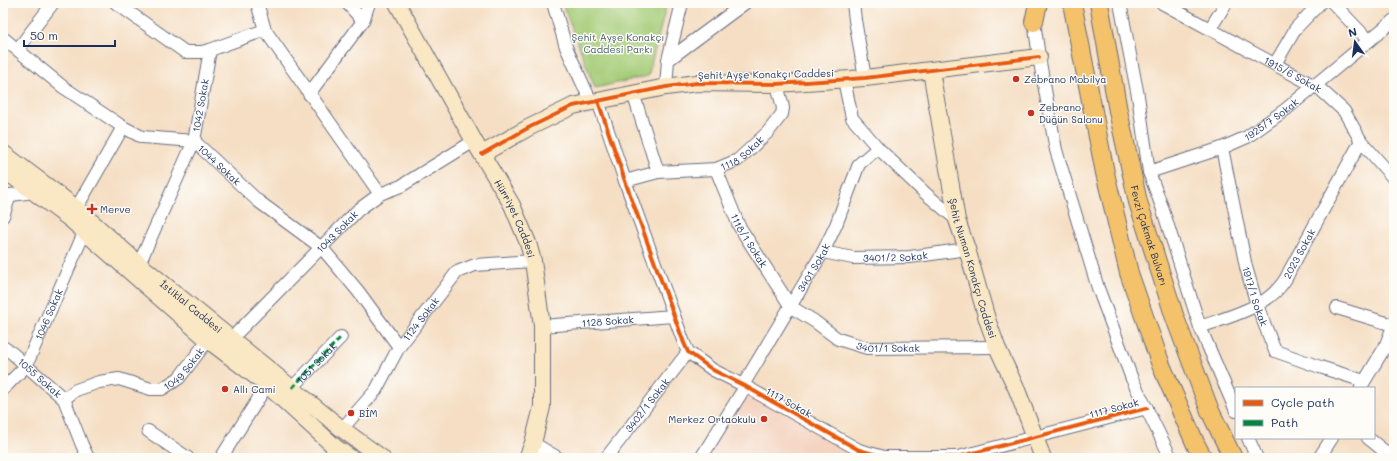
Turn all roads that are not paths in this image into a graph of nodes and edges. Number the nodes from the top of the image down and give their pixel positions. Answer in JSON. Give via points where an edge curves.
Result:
{"nodes":[{"id":1,"x":53,"y":3,"type":"edge"},
{"id":2,"x":116,"y":3,"type":"edge"},
{"id":3,"x":347,"y":3,"type":"edge"},
{"id":4,"x":369,"y":3,"type":"edge"},
{"id":5,"x":397,"y":3,"type":"edge"},
{"id":6,"x":553,"y":3,"type":"edge"},
{"id":7,"x":682,"y":3,"type":"edge"},
{"id":8,"x":745,"y":3,"type":"edge"},
{"id":9,"x":853,"y":3,"type":"edge"},
{"id":10,"x":1031,"y":3,"type":"edge"},
{"id":11,"x":1038,"y":3,"type":"edge"},
{"id":12,"x":1072,"y":3,"type":"edge"},
{"id":13,"x":1099,"y":3,"type":"edge"},
{"id":14,"x":1120,"y":3,"type":"edge"},
{"id":15,"x":1162,"y":3,"type":"edge"},
{"id":16,"x":1226,"y":3,"type":"edge"},
{"id":17,"x":1320,"y":3,"type":"edge"},
{"id":18,"x":1333,"y":3,"type":"edge"},
{"id":19,"x":256,"y":4,"type":"edge"},
{"id":20,"x":1394,"y":20,"type":"edge"},
{"id":21,"x":363,"y":21,"type":"junction"},
{"id":22,"x":1034,"y":22,"type":"junction"},
{"id":23,"x":1210,"y":29,"type":"junction"},
{"id":24,"x":265,"y":30,"type":"junction"},
{"id":25,"x":3,"y":38,"type":"edge"},
{"id":26,"x":1369,"y":41,"type":"junction"},
{"id":27,"x":18,"y":49,"type":"junction"},
{"id":28,"x":210,"y":50,"type":"junction"},
{"id":29,"x":1039,"y":57,"type":"junction"},
{"id":30,"x":668,"y":60,"type":"junction"},
{"id":31,"x":1275,"y":64,"type":"junction"},
{"id":32,"x":930,"y":71,"type":"junction"},
{"id":33,"x":865,"y":78,"type":"junction"},
{"id":34,"x":844,"y":80,"type":"junction"},
{"id":35,"x":777,"y":84,"type":"junction"},
{"id":36,"x":1314,"y":85,"type":"junction"},
{"id":37,"x":666,"y":87,"type":"junction"},
{"id":38,"x":633,"y":93,"type":"junction"},
{"id":39,"x":309,"y":94,"type":"junction"},
{"id":40,"x":594,"y":102,"type":"junction"},
{"id":41,"x":123,"y":127,"type":"junction"},
{"id":42,"x":194,"y":141,"type":"junction"},
{"id":43,"x":1361,"y":141,"type":"junction"},
{"id":44,"x":478,"y":148,"type":"junction"},
{"id":45,"x":878,"y":148,"type":"junction"},
{"id":46,"x":1222,"y":148,"type":"junction"},
{"id":47,"x":3,"y":152,"type":"edge"},
{"id":48,"x":3,"y":169,"type":"edge"},
{"id":49,"x":716,"y":169,"type":"junction"},
{"id":50,"x":658,"y":172,"type":"junction"},
{"id":51,"x":1149,"y":172,"type":"junction"},
{"id":52,"x":1394,"y":179,"type":"edge"},
{"id":53,"x":625,"y":181,"type":"junction"},
{"id":54,"x":34,"y":192,"type":"junction"},
{"id":55,"x":380,"y":194,"type":"junction"},
{"id":56,"x":6,"y":196,"type":"edge"},
{"id":57,"x":73,"y":213,"type":"junction"},
{"id":58,"x":3,"y":216,"type":"edge"},
{"id":59,"x":957,"y":220,"type":"junction"},
{"id":60,"x":84,"y":233,"type":"junction"},
{"id":61,"x":322,"y":248,"type":"junction"},
{"id":62,"x":967,"y":249,"type":"junction"},
{"id":63,"x":823,"y":252,"type":"junction"},
{"id":64,"x":533,"y":261,"type":"junction"},
{"id":65,"x":139,"y":264,"type":"junction"},
{"id":66,"x":122,"y":265,"type":"junction"},
{"id":67,"x":1257,"y":305,"type":"junction"},
{"id":68,"x":791,"y":307,"type":"junction"},
{"id":69,"x":1338,"y":308,"type":"dead end"},
{"id":70,"x":673,"y":316,"type":"junction"},
{"id":71,"x":1394,"y":324,"type":"edge"},
{"id":72,"x":542,"y":326,"type":"junction"},
{"id":73,"x":1200,"y":327,"type":"junction"},
{"id":74,"x":341,"y":337,"type":"dead end"},
{"id":75,"x":232,"y":338,"type":"junction"},
{"id":76,"x":208,"y":340,"type":"junction"},
{"id":77,"x":3,"y":347,"type":"edge"},
{"id":78,"x":399,"y":347,"type":"junction"},
{"id":79,"x":997,"y":347,"type":"junction"},
{"id":80,"x":1389,"y":351,"type":"edge"},
{"id":81,"x":222,"y":352,"type":"junction"},
{"id":82,"x":688,"y":352,"type":"junction"},
{"id":83,"x":26,"y":366,"type":"junction"},
{"id":84,"x":1362,"y":384,"type":"edge"},
{"id":85,"x":267,"y":385,"type":"junction"},
{"id":86,"x":744,"y":386,"type":"junction"},
{"id":87,"x":292,"y":388,"type":"junction"},
{"id":88,"x":3,"y":389,"type":"edge"},
{"id":89,"x":64,"y":399,"type":"junction"},
{"id":90,"x":1147,"y":408,"type":"junction"},
{"id":91,"x":1235,"y":409,"type":"edge"},
{"id":92,"x":342,"y":428,"type":"junction"},
{"id":93,"x":148,"y":431,"type":"dead end"},
{"id":94,"x":1035,"y":438,"type":"junction"},
{"id":95,"x":1248,"y":439,"type":"edge"},
{"id":96,"x":1331,"y":439,"type":"edge"},
{"id":97,"x":1369,"y":439,"type":"edge"},
{"id":98,"x":530,"y":451,"type":"edge"},
{"id":99,"x":332,"y":452,"type":"edge"},
{"id":100,"x":857,"y":454,"type":"edge"},
{"id":101,"x":88,"y":458,"type":"edge"},
{"id":102,"x":188,"y":458,"type":"edge"},
{"id":103,"x":221,"y":458,"type":"edge"},
{"id":104,"x":351,"y":458,"type":"edge"},
{"id":105,"x":382,"y":458,"type":"edge"},
{"id":106,"x":558,"y":458,"type":"edge"},
{"id":107,"x":606,"y":458,"type":"edge"},
{"id":108,"x":701,"y":458,"type":"edge"},
{"id":109,"x":958,"y":458,"type":"edge"},
{"id":110,"x":1044,"y":458,"type":"edge"},
{"id":111,"x":1171,"y":458,"type":"edge"},
{"id":112,"x":1203,"y":458,"type":"edge"},
{"id":113,"x":1233,"y":458,"type":"edge"},
{"id":114,"x":1257,"y":458,"type":"edge"},
{"id":115,"x":1319,"y":458,"type":"edge"},
{"id":116,"x":1393,"y":458,"type":"edge"}],
"edges":[{"from":1,"to":27,"type":"street"},
{"from":2,"to":28,"type":"street","via":[[185,52]]},
{"from":3,"to":21,"type":"street"},
{"from":4,"to":21,"type":"street"},
{"from":5,"to":44,"type":"street","name":"Hürriyet Caddesi"},
{"from":6,"to":40,"type":"street","via":[[566,47]]},
{"from":7,"to":30,"type":"street"},
{"from":8,"to":30,"type":"street"},
{"from":9,"to":33,"type":"street"},
{"from":10,"to":22,"type":"street"},
{"from":11,"to":22,"type":"main road"},
{"from":12,"to":112,"type":"main road","via":[[1105,173],[1129,273],[1161,364]]},
{"from":13,"to":113,"type":"main road","name":"Fevzi Çakmak Bulvarı","via":[[1118,111],[1138,202],[1175,318],[1210,411]]},
{"from":14,"to":51,"type":"street","via":[[1138,96]]},
{"from":15,"to":23,"type":"street","name":"1915/6 Sokak"},
{"from":16,"to":23,"type":"street"},
{"from":17,"to":31,"type":"street","via":[[1296,28]]},
{"from":18,"to":26,"type":"street"},
{"from":19,"to":24,"type":"street"},
{"from":20,"to":26,"type":"street","name":"1925/7 Sokak"},
{"from":21,"to":39,"type":"street"},
{"from":22,"to":29,"type":"street"},
{"from":23,"to":31,"type":"street","name":"1915/6 Sokak"},
{"from":24,"to":28,"type":"street"},
{"from":24,"to":39,"type":"street"},
{"from":25,"to":27,"type":"street","name":"1044 Sokak"},
{"from":26,"to":36,"type":"street","name":"1925/7 Sokak"},
{"from":27,"to":41,"type":"street","name":"1044 Sokak","via":[[63,87]]},
{"from":28,"to":42,"type":"street","name":"1042 Sokak"},
{"from":29,"to":32,"type":"street","name":"Şehit Ayşe Konakçı Caddesi"},
{"from":29,"to":90,"type":"street","via":[[1056,150],[1098,288],[1132,379]]},
{"from":30,"to":37,"type":"street"},
{"from":31,"to":36,"type":"street","name":"1915/6 Sokak"},
{"from":32,"to":33,"type":"street","name":"Şehit Ayşe Konakçı Caddesi"},
{"from":32,"to":59,"type":"street","name":"Şehit Numan Konakçı Caddesi"},
{"from":33,"to":34,"type":"street","name":"Şehit Ayşe Konakçı Caddesi"},
{"from":34,"to":35,"type":"street","name":"Şehit Ayşe Konakçı Caddesi"},
{"from":34,"to":45,"type":"street","via":[[852,118]]},
{"from":35,"to":37,"type":"street","name":"Şehit Ayşe Konakçı Caddesi","via":[[697,83]]},
{"from":35,"to":49,"type":"street","name":"1118 Sokak","via":[[782,108],[778,121],[738,160]]},
{"from":36,"to":43,"type":"street","name":"1915/6 Sokak","via":[[1344,111]]},
{"from":36,"to":46,"type":"street","name":"1925/7 Sokak","via":[[1247,137]]},
{"from":37,"to":38,"type":"street","name":"Şehit Ayşe Konakçı Caddesi"},
{"from":38,"to":40,"type":"street","name":"Şehit Ayşe Konakçı Caddesi"},
{"from":38,"to":50,"type":"street"},
{"from":39,"to":55,"type":"street"},
{"from":40,"to":44,"type":"street","name":"Şehit Ayşe Konakçı Caddesi","via":[[573,106]]},
{"from":40,"to":53,"type":"street"},
{"from":41,"to":42,"type":"street","name":"1044 Sokak","via":[[142,137]]},
{"from":41,"to":57,"type":"street"},
{"from":42,"to":61,"type":"street","name":"1044 Sokak","via":[[258,201]]},
{"from":42,"to":65,"type":"street","name":"1042 Sokak"},
{"from":43,"to":52,"type":"street","name":"1915/6 Sokak"},
{"from":43,"to":67,"type":"street","name":"2023 Sokak","via":[[1285,281]]},
{"from":44,"to":55,"type":"street","name":"1043 Sokak"},
{"from":44,"to":64,"type":"street","name":"Hürriyet Caddesi","via":[[512,205]]},
{"from":45,"to":59,"type":"street"},
{"from":45,"to":63,"type":"street","name":"3401 Sokak","via":[[859,164],[836,226]]},
{"from":46,"to":51,"type":"street","name":"1925/7 Sokak"},
{"from":46,"to":67,"type":"street","name":"1917/1 Sokak","via":[[1246,267]]},
{"from":47,"to":57,"type":"street","name":"İstiklal Caddesi"},
{"from":48,"to":54,"type":"street","name":"İstiklal Caddesi"},
{"from":49,"to":50,"type":"street","name":"1118 Sokak"},
{"from":49,"to":68,"type":"street","name":"1118/1 Sokak","via":[[739,226]]},
{"from":50,"to":53,"type":"street","name":"1118 Sokak"},
{"from":51,"to":73,"type":"street"},
{"from":53,"to":70,"type":"street"},
{"from":54,"to":56,"type":"street"},
{"from":54,"to":57,"type":"street","name":"İstiklal Caddesi"},
{"from":55,"to":61,"type":"street","name":"1043 Sokak","via":[[358,210]]},
{"from":56,"to":58,"type":"street"},
{"from":57,"to":60,"type":"street","name":"İstiklal Caddesi"},
{"from":57,"to":65,"type":"street","name":"İstiklal Caddesi"},
{"from":59,"to":62,"type":"street","name":"Şehit Numan Konakçı Caddesi"},
{"from":60,"to":66,"type":"street","name":"İstiklal Caddesi"},
{"from":60,"to":83,"type":"street","name":"1046 Sokak"},
{"from":61,"to":75,"type":"street","name":"1043 Sokak"},
{"from":61,"to":78,"type":"street","name":"1044 Sokak","via":[[358,291]]},
{"from":62,"to":63,"type":"street","name":"3401/2 Sokak","via":[[910,257],[853,258]]},
{"from":62,"to":79,"type":"street","name":"Şehit Numan Konakçı Caddesi"},
{"from":63,"to":68,"type":"street","name":"3401 Sokak"},
{"from":64,"to":72,"type":"street","name":"Hürriyet Caddesi"},
{"from":64,"to":78,"type":"street","name":"1124 Sokak","via":[[475,265],[457,272]]},
{"from":65,"to":66,"type":"street"},
{"from":65,"to":75,"type":"street","name":"İstiklal Caddesi"},
{"from":66,"to":76,"type":"street","name":"İstiklal Caddesi"},
{"from":67,"to":73,"type":"street","name":"2023 Sokak"},
{"from":67,"to":84,"type":"street","name":"1917/1 Sokak","via":[[1275,351]]},
{"from":68,"to":79,"type":"street","name":"3401/1 Sokak","via":[[838,339],[866,348]]},
{"from":68,"to":86,"type":"street","name":"3401 Sokak"},
{"from":69,"to":71,"type":"street"},
{"from":70,"to":72,"type":"street","name":"1128 Sokak"},
{"from":70,"to":82,"type":"street"},
{"from":71,"to":80,"type":"street"},
{"from":72,"to":98,"type":"street","name":"Hürriyet Caddesi","via":[[542,407]]},
{"from":73,"to":91,"type":"street"},
{"from":74,"to":87,"type":"street","name":"1051 Sokak"},
{"from":75,"to":81,"type":"street","name":"1043 Sokak"},
{"from":75,"to":87,"type":"street","name":"İstiklal Caddesi"},
{"from":76,"to":81,"type":"street","name":"İstiklal Caddesi"},
{"from":76,"to":89,"type":"street","name":"1049 Sokak","via":[[179,378],[162,389],[151,389],[119,379],[99,382],[76,390]]},
{"from":77,"to":83,"type":"street","name":"1055 Sokak"},
{"from":78,"to":92,"type":"street","name":"1124 Sokak","via":[[376,390]]},
{"from":79,"to":94,"type":"street","name":"Şehit Numan Konakçı Caddesi"},
{"from":80,"to":84,"type":"street"},
{"from":81,"to":85,"type":"street","name":"İstiklal Caddesi"},
{"from":82,"to":86,"type":"street","name":"1117 Sokak","via":[[713,370]]},
{"from":82,"to":107,"type":"street","name":"3402/1 Sokak"},
{"from":83,"to":88,"type":"street","name":"1046 Sokak"},
{"from":83,"to":89,"type":"street","name":"1055 Sokak"},
{"from":85,"to":99,"type":"street","name":"İstiklal Caddesi"},
{"from":85,"to":103,"type":"street"},
{"from":86,"to":100,"type":"street","name":"1117 Sokak"},
{"from":86,"to":108,"type":"street","name":"3401 Sokak"},
{"from":87,"to":92,"type":"street","name":"İstiklal Caddesi"},
{"from":89,"to":101,"type":"street","name":"1055 Sokak"},
{"from":90,"to":94,"type":"street","name":"1117 Sokak"},
{"from":90,"to":111,"type":"street"},
{"from":92,"to":105,"type":"street","name":"İstiklal Caddesi"},
{"from":93,"to":102,"type":"street"},
{"from":94,"to":109,"type":"street","name":"1117 Sokak"},
{"from":94,"to":110,"type":"street","name":"Şehit Numan Konakçı Caddesi"},
{"from":95,"to":114,"type":"street"},
{"from":96,"to":115,"type":"street"},
{"from":97,"to":116,"type":"street"},
{"from":98,"to":106,"type":"street"},
{"from":99,"to":104,"type":"street","name":"İstiklal Caddesi"},
{"from":100,"to":109,"type":"street","name":"1117 Sokak"}]}
